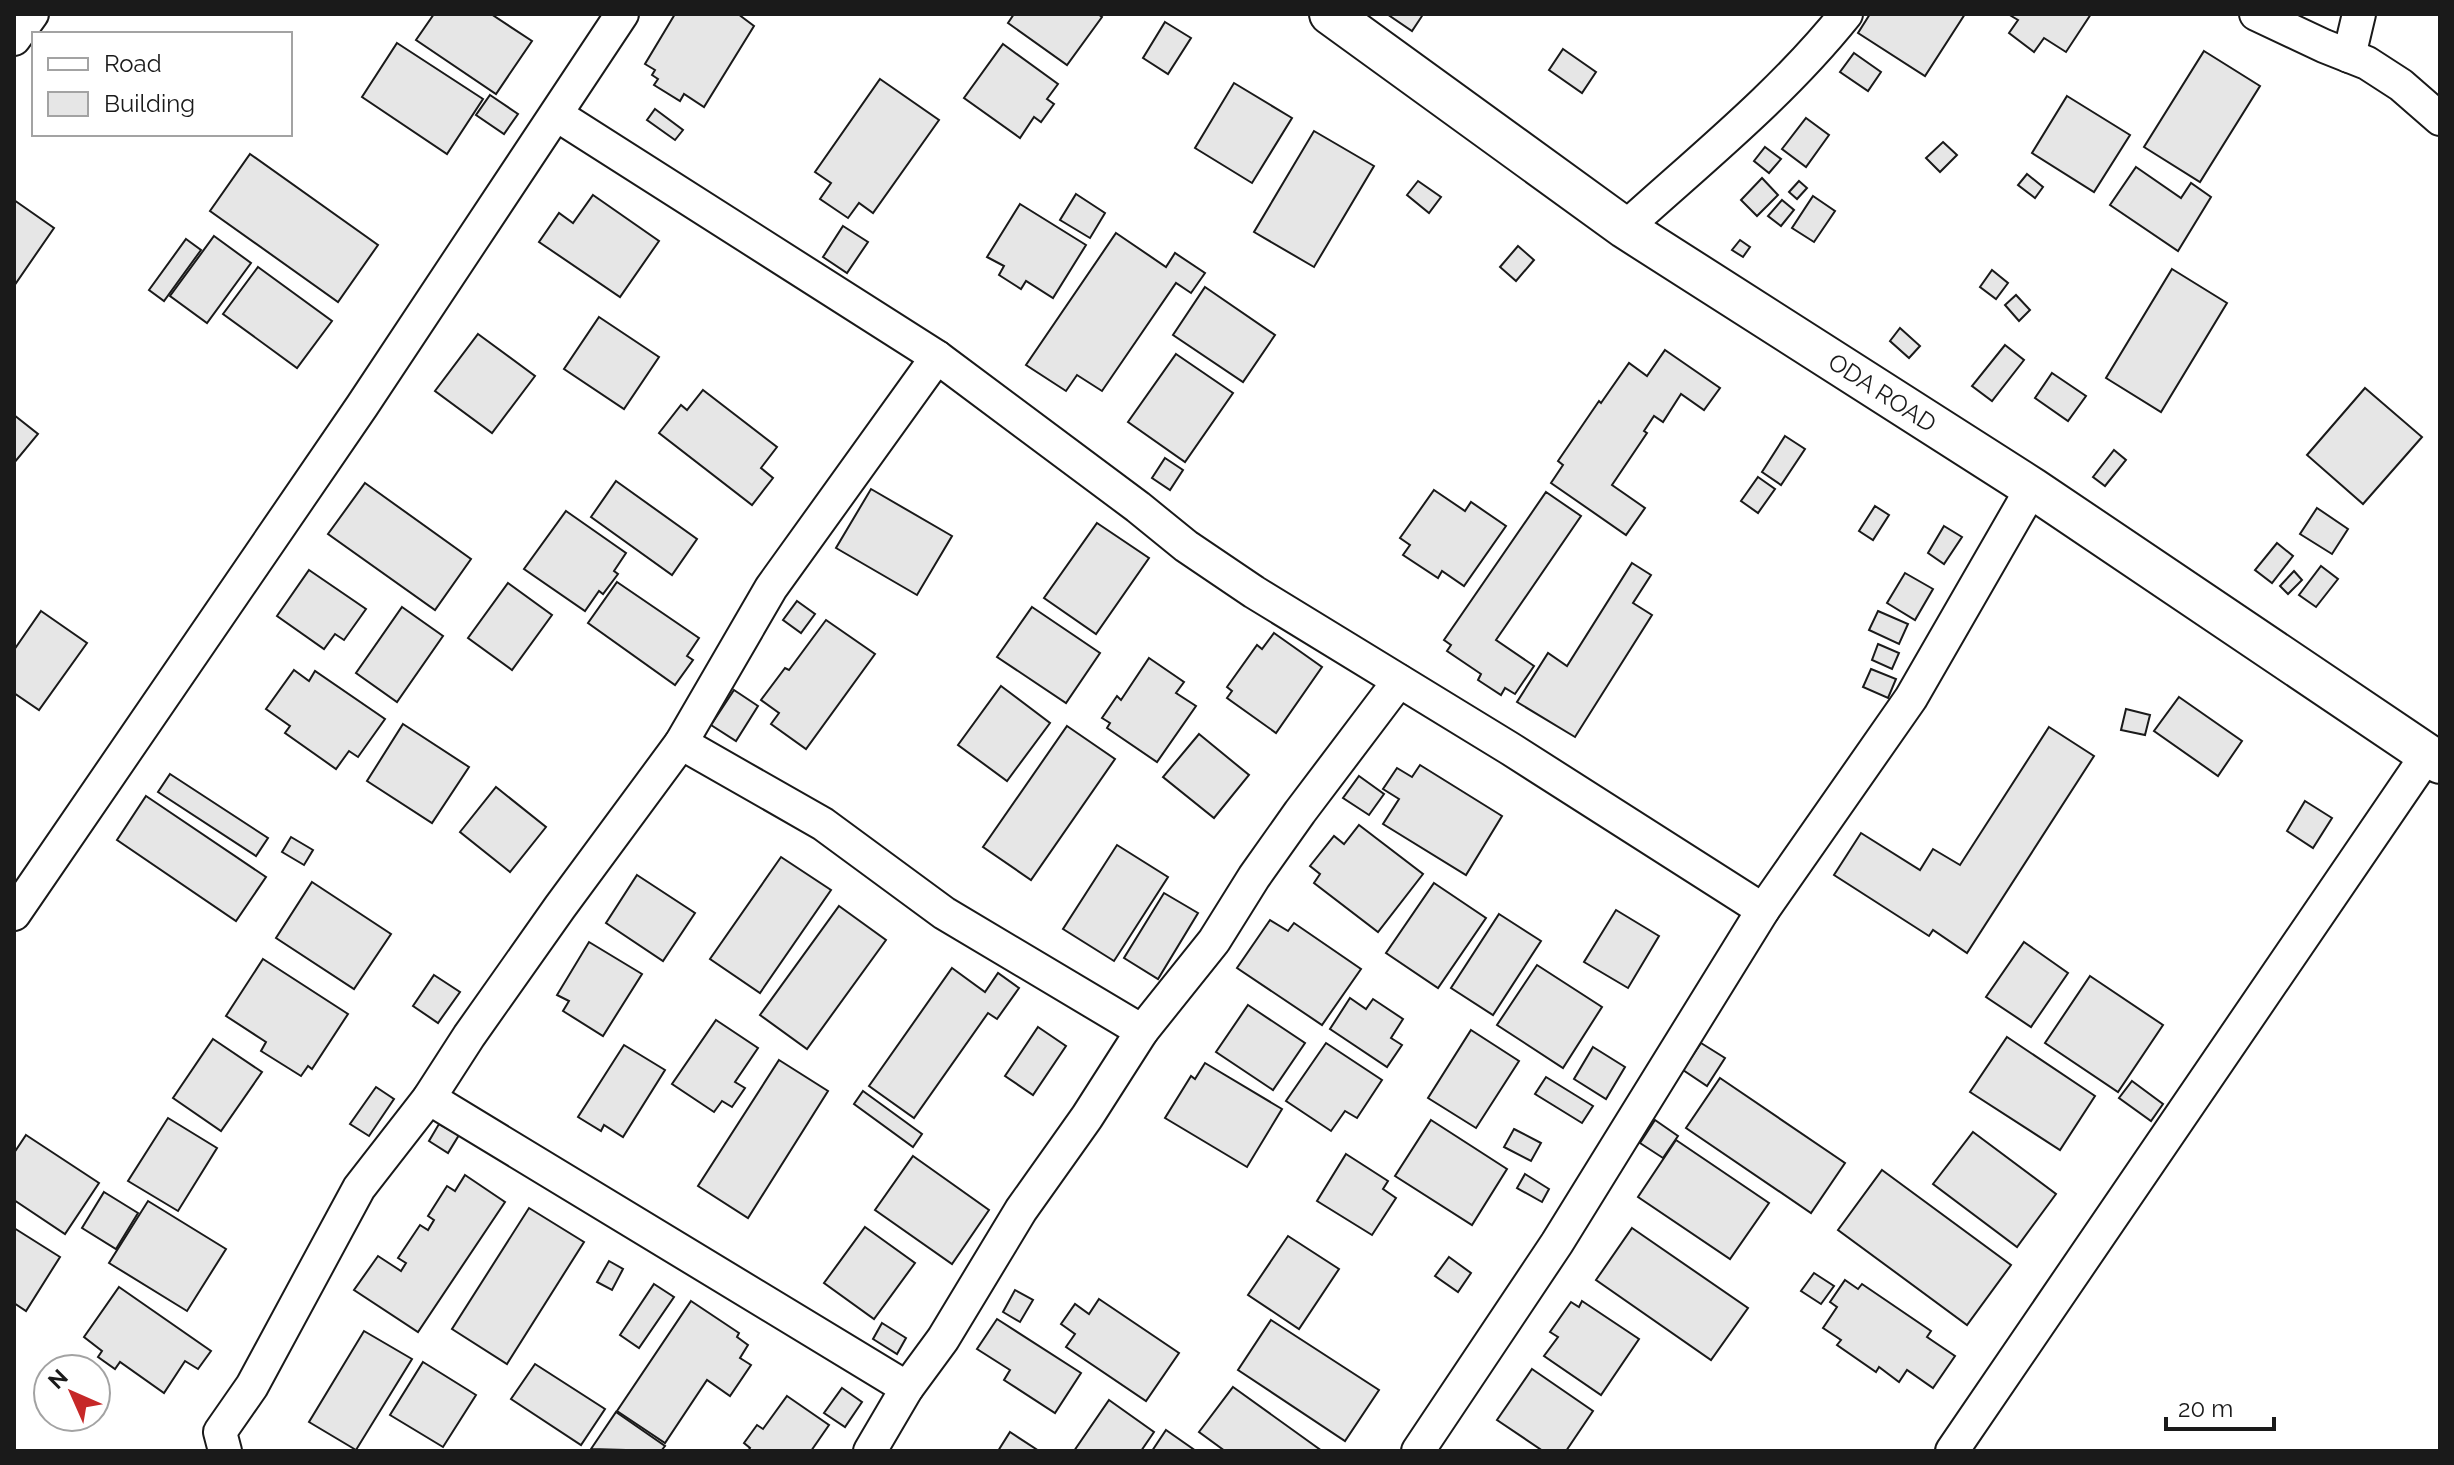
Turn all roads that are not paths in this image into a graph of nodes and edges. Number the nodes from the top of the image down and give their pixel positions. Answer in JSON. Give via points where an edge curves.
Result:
{"nodes":[{"id":1,"x":32,"y":14,"type":"edge"},
{"id":2,"x":622,"y":14,"type":"edge"},
{"id":3,"x":1330,"y":14,"type":"edge"},
{"id":4,"x":1846,"y":14,"type":"edge"},
{"id":5,"x":2256,"y":14,"type":"edge"},
{"id":6,"x":2359,"y":14,"type":"edge"},
{"id":7,"x":14,"y":39,"type":"edge"},
{"id":8,"x":2349,"y":56,"type":"junction"},
{"id":9,"x":557,"y":115,"type":"junction"},
{"id":10,"x":2440,"y":119,"type":"edge"},
{"id":11,"x":1625,"y":228,"type":"junction"},
{"id":12,"x":937,"y":357,"type":"junction"},
{"id":13,"x":2032,"y":488,"type":"junction"},
{"id":14,"x":1399,"y":681,"type":"junction"},
{"id":15,"x":681,"y":743,"type":"junction"},
{"id":16,"x":2434,"y":759,"type":"edge"},
{"id":17,"x":1763,"y":910,"type":"junction"},
{"id":18,"x":14,"y":914,"type":"edge"},
{"id":19,"x":1142,"y":1031,"type":"junction"},
{"id":20,"x":429,"y":1098,"type":"junction"},
{"id":21,"x":907,"y":1388,"type":"junction"},
{"id":22,"x":225,"y":1451,"type":"edge"},
{"id":23,"x":870,"y":1451,"type":"edge"},
{"id":24,"x":1418,"y":1451,"type":"edge"},
{"id":25,"x":1952,"y":1451,"type":"edge"}],
"edges":[{"from":1,"to":7,"type":"street"},
{"from":2,"to":9,"type":"street"},
{"from":3,"to":11,"type":"street","name":"ODA ROAD"},
{"from":4,"to":11,"type":"street","via":[[1815,53]]},
{"from":5,"to":8,"type":"street"},
{"from":6,"to":8,"type":"street"},
{"from":8,"to":10,"type":"street","via":[[2401,85]]},
{"from":9,"to":12,"type":"street"},
{"from":9,"to":18,"type":"street"},
{"from":11,"to":13,"type":"street","name":"ODA ROAD"},
{"from":12,"to":14,"type":"street","via":[[1186,546]]},
{"from":12,"to":15,"type":"street","via":[[771,588]]},
{"from":13,"to":16,"type":"street","name":"ODA ROAD"},
{"from":13,"to":17,"type":"street","via":[[1911,698]]},
{"from":14,"to":17,"type":"street"},
{"from":14,"to":19,"type":"street","via":[[1300,812],[1214,941]]},
{"from":15,"to":19,"type":"street","via":[[823,824],[944,913]]},
{"from":15,"to":20,"type":"street"},
{"from":16,"to":25,"type":"street"},
{"from":17,"to":24,"type":"street","via":[[1557,1243]]},
{"from":19,"to":21,"type":"street"},
{"from":20,"to":21,"type":"street"},
{"from":20,"to":22,"type":"street","via":[[359,1188],[252,1386],[220,1432]]},
{"from":21,"to":23,"type":"street"}]}
